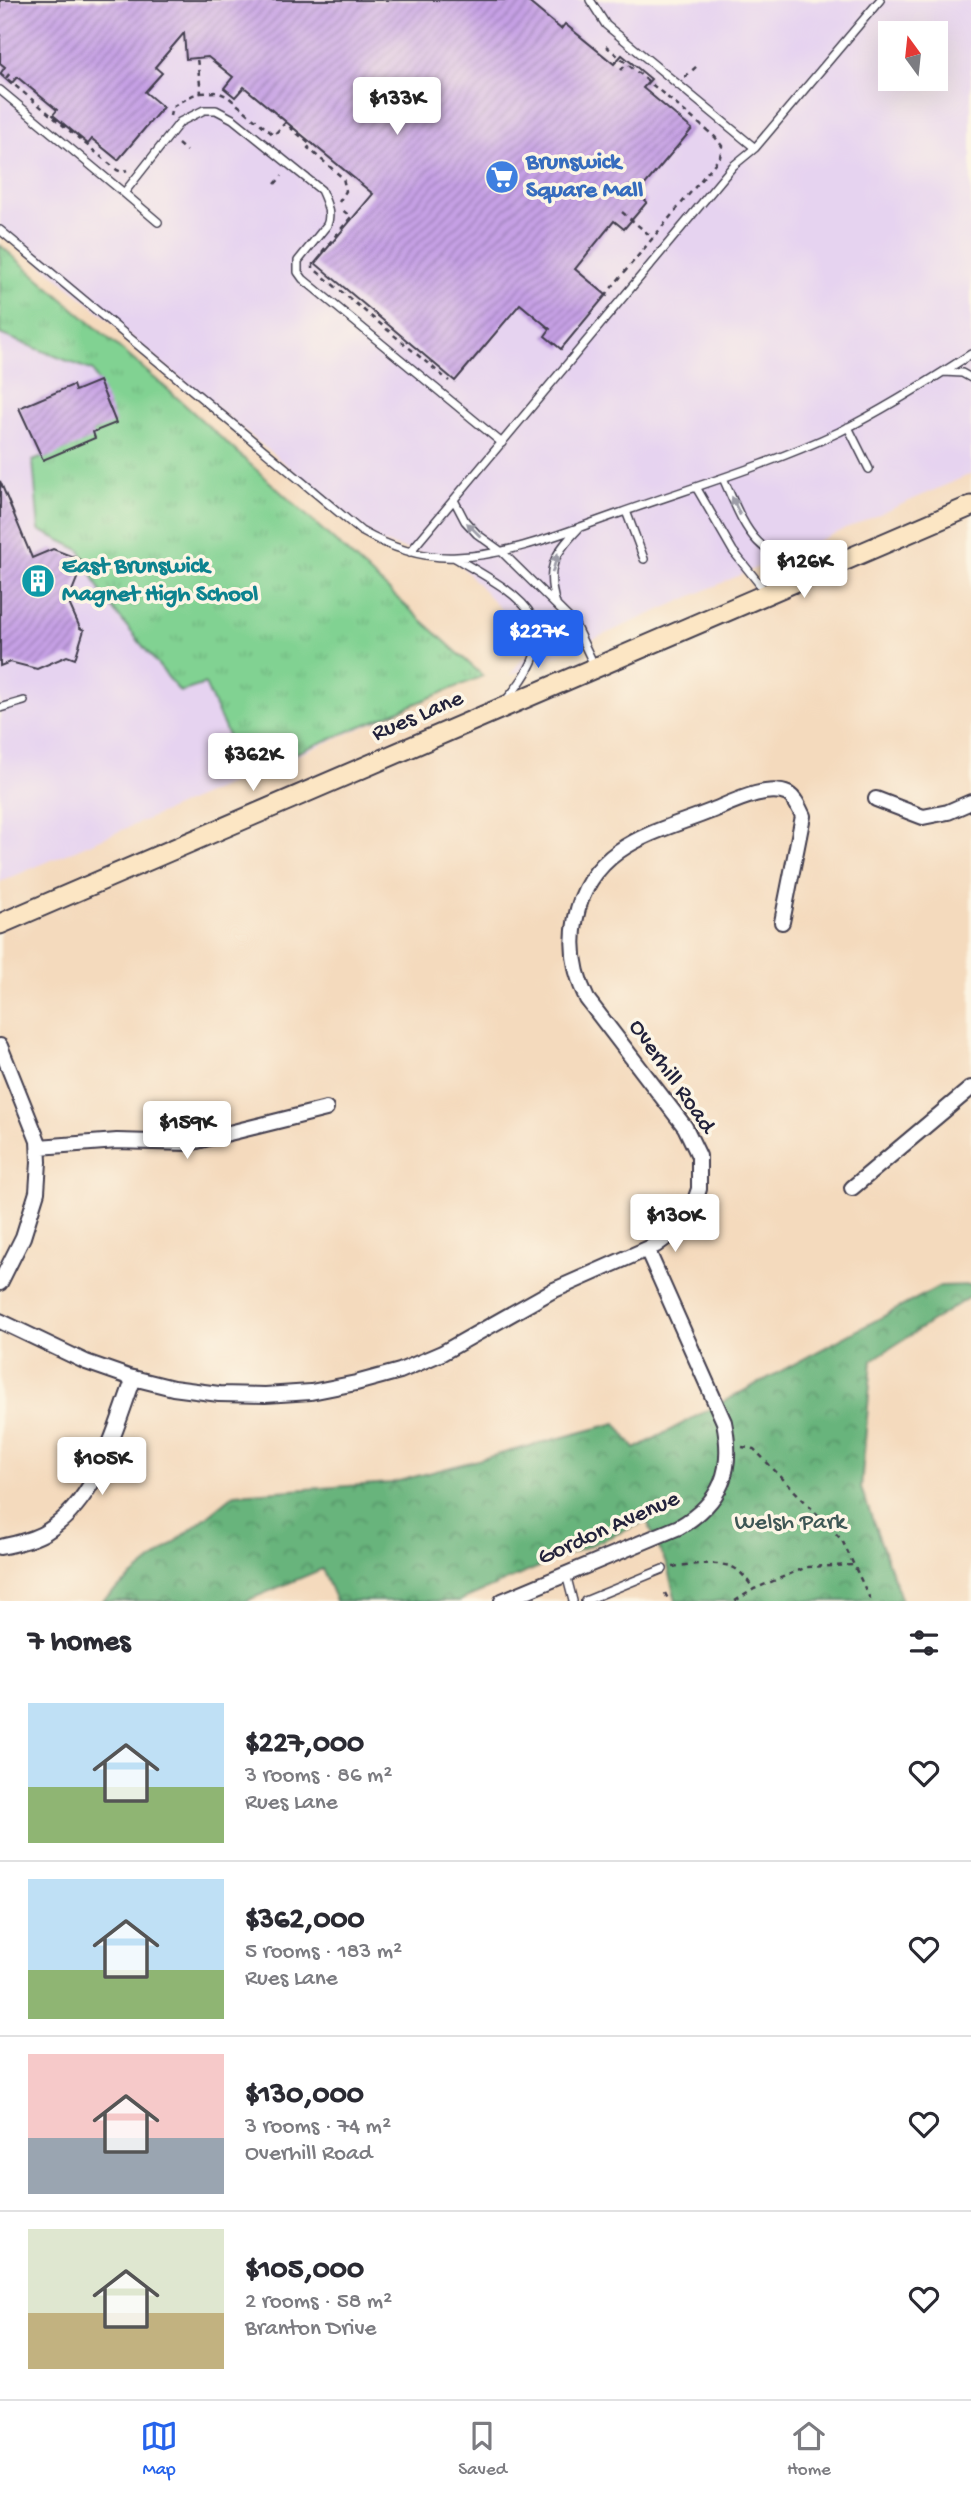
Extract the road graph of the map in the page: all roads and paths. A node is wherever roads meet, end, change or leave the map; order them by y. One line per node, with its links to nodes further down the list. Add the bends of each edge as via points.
1 (590, 0): 16 (lane, via 606,25)
2 (880, 0): 16 (lane)
3 (606, 46): 5 (path)
4 (197, 58): 13 (path)
5 (627, 63): 7 (path); 25 (path, via 722,146 720,157)
6 (698, 65): 11 (path)
7 (621, 70)
8 (11, 72): 10 (path)
9 (0, 73): 10 (path)
10 (6, 78): 18 (path, via 117,170 127,170)
11 (684, 78)
12 (0, 90): 21 (lane)
13 (201, 93): 14 (path, via 172,107); 30 (path, via 227,96 274,135 285,122 343,178 346,191 338,205 351,217 312,266)
14 (169, 119)
15 (176, 142): 17 (path)
16 (755, 148): 32 (lane, via 733,166)
17 (186, 151)
18 (134, 161)
19 (282, 176): 20 (path)
20 (275, 184)
21 (124, 193): 23 (lane); 32 (lane, via 180,122 204,110 216,110 233,119 321,190 330,219 298,261 303,279)
22 (621, 212): 25 (path)
23 (159, 222)
24 (0, 230): 40 (lane, via 361,531)
25 (653, 238): 26 (path)
26 (600, 306)
27 (971, 354): 28 (lane)
28 (943, 372): 29 (lane); 31 (lane)
29 (971, 378)
30 (449, 381)
31 (848, 427): 33 (lane); 34 (lane)
32 (502, 443): 36 (lane)
33 (869, 469)
34 (723, 478): 35 (lane); 44 (lane, one-way to 34, via 800,565 766,551 746,529)
35 (696, 487): 38 (lane); 45 (lane, via 733,551)
36 (454, 500): 40 (lane); 41 (lane, one-way to 36, via 477,534)
37 (971, 506): 44 (main road, Rues Lane)
38 (625, 511): 39 (lane); 43 (lane)
39 (580, 526): 41 (lane); 46 (lane, one-way to 39, via 551,587 552,565 559,548)
40 (410, 552): 42 (lane)
41 (502, 552): 42 (lane); 46 (lane)
42 (454, 558): 50 (lane, via 507,589 535,622 538,644 532,663)
43 (644, 559)
44 (826, 569): 45 (main road, Rues Lane)
45 (767, 594): 47 (main road, Rues Lane)
46 (557, 608): 47 (lane, via 574,623)
47 (595, 668): 50 (main road, Rues Lane)
48 (24, 701): 49 (lane)
49 (0, 708)
50 (498, 710): 54 (main road, Rues Lane)
51 (876, 799): 52 (street, via 923,817)
52 (971, 802)
53 (782, 922): 60 (street, Overhill Road, via 803,816 796,801 771,791 620,850 588,885 578,907 572,954 581,989 685,1127 699,1156 699,1189 691,1212 670,1237)
54 (0, 924)
55 (0, 1046): 58 (street)
56 (971, 1088): 59 (street)
57 (326, 1108): 58 (street, via 189,1143 117,1141)
58 (38, 1147): 61 (street, via 37,1192 23,1237)
59 (852, 1188)
60 (647, 1249): 63 (street, Overhill Road, via 552,1291 442,1353 356,1383 265,1395 173,1388); 64 (street, Gordon Avenue, via 724,1422)
61 (0, 1283)
62 (0, 1321): 63 (street, Overhill Road, via 86,1362)
63 (134, 1378): 65 (street, via 99,1471 68,1515 46,1532)
64 (729, 1444): 66 (path, via 754,1449 842,1540); 68 (street, Gordon Avenue, via 718,1492 694,1518)
65 (0, 1547)
66 (855, 1565): 69 (path, via 807,1567); 76 (path)
67 (663, 1569): 69 (path, via 689,1564 729,1566 743,1574); 73 (lane)
68 (566, 1574): 71 (street, Gordon Avenue); 72 (lane)
69 (754, 1589): 75 (path)
70 (666, 1593): 74 (path)
71 (502, 1601)
72 (573, 1601)
73 (585, 1601)
74 (669, 1601)
75 (735, 1601)
76 (871, 1601)

